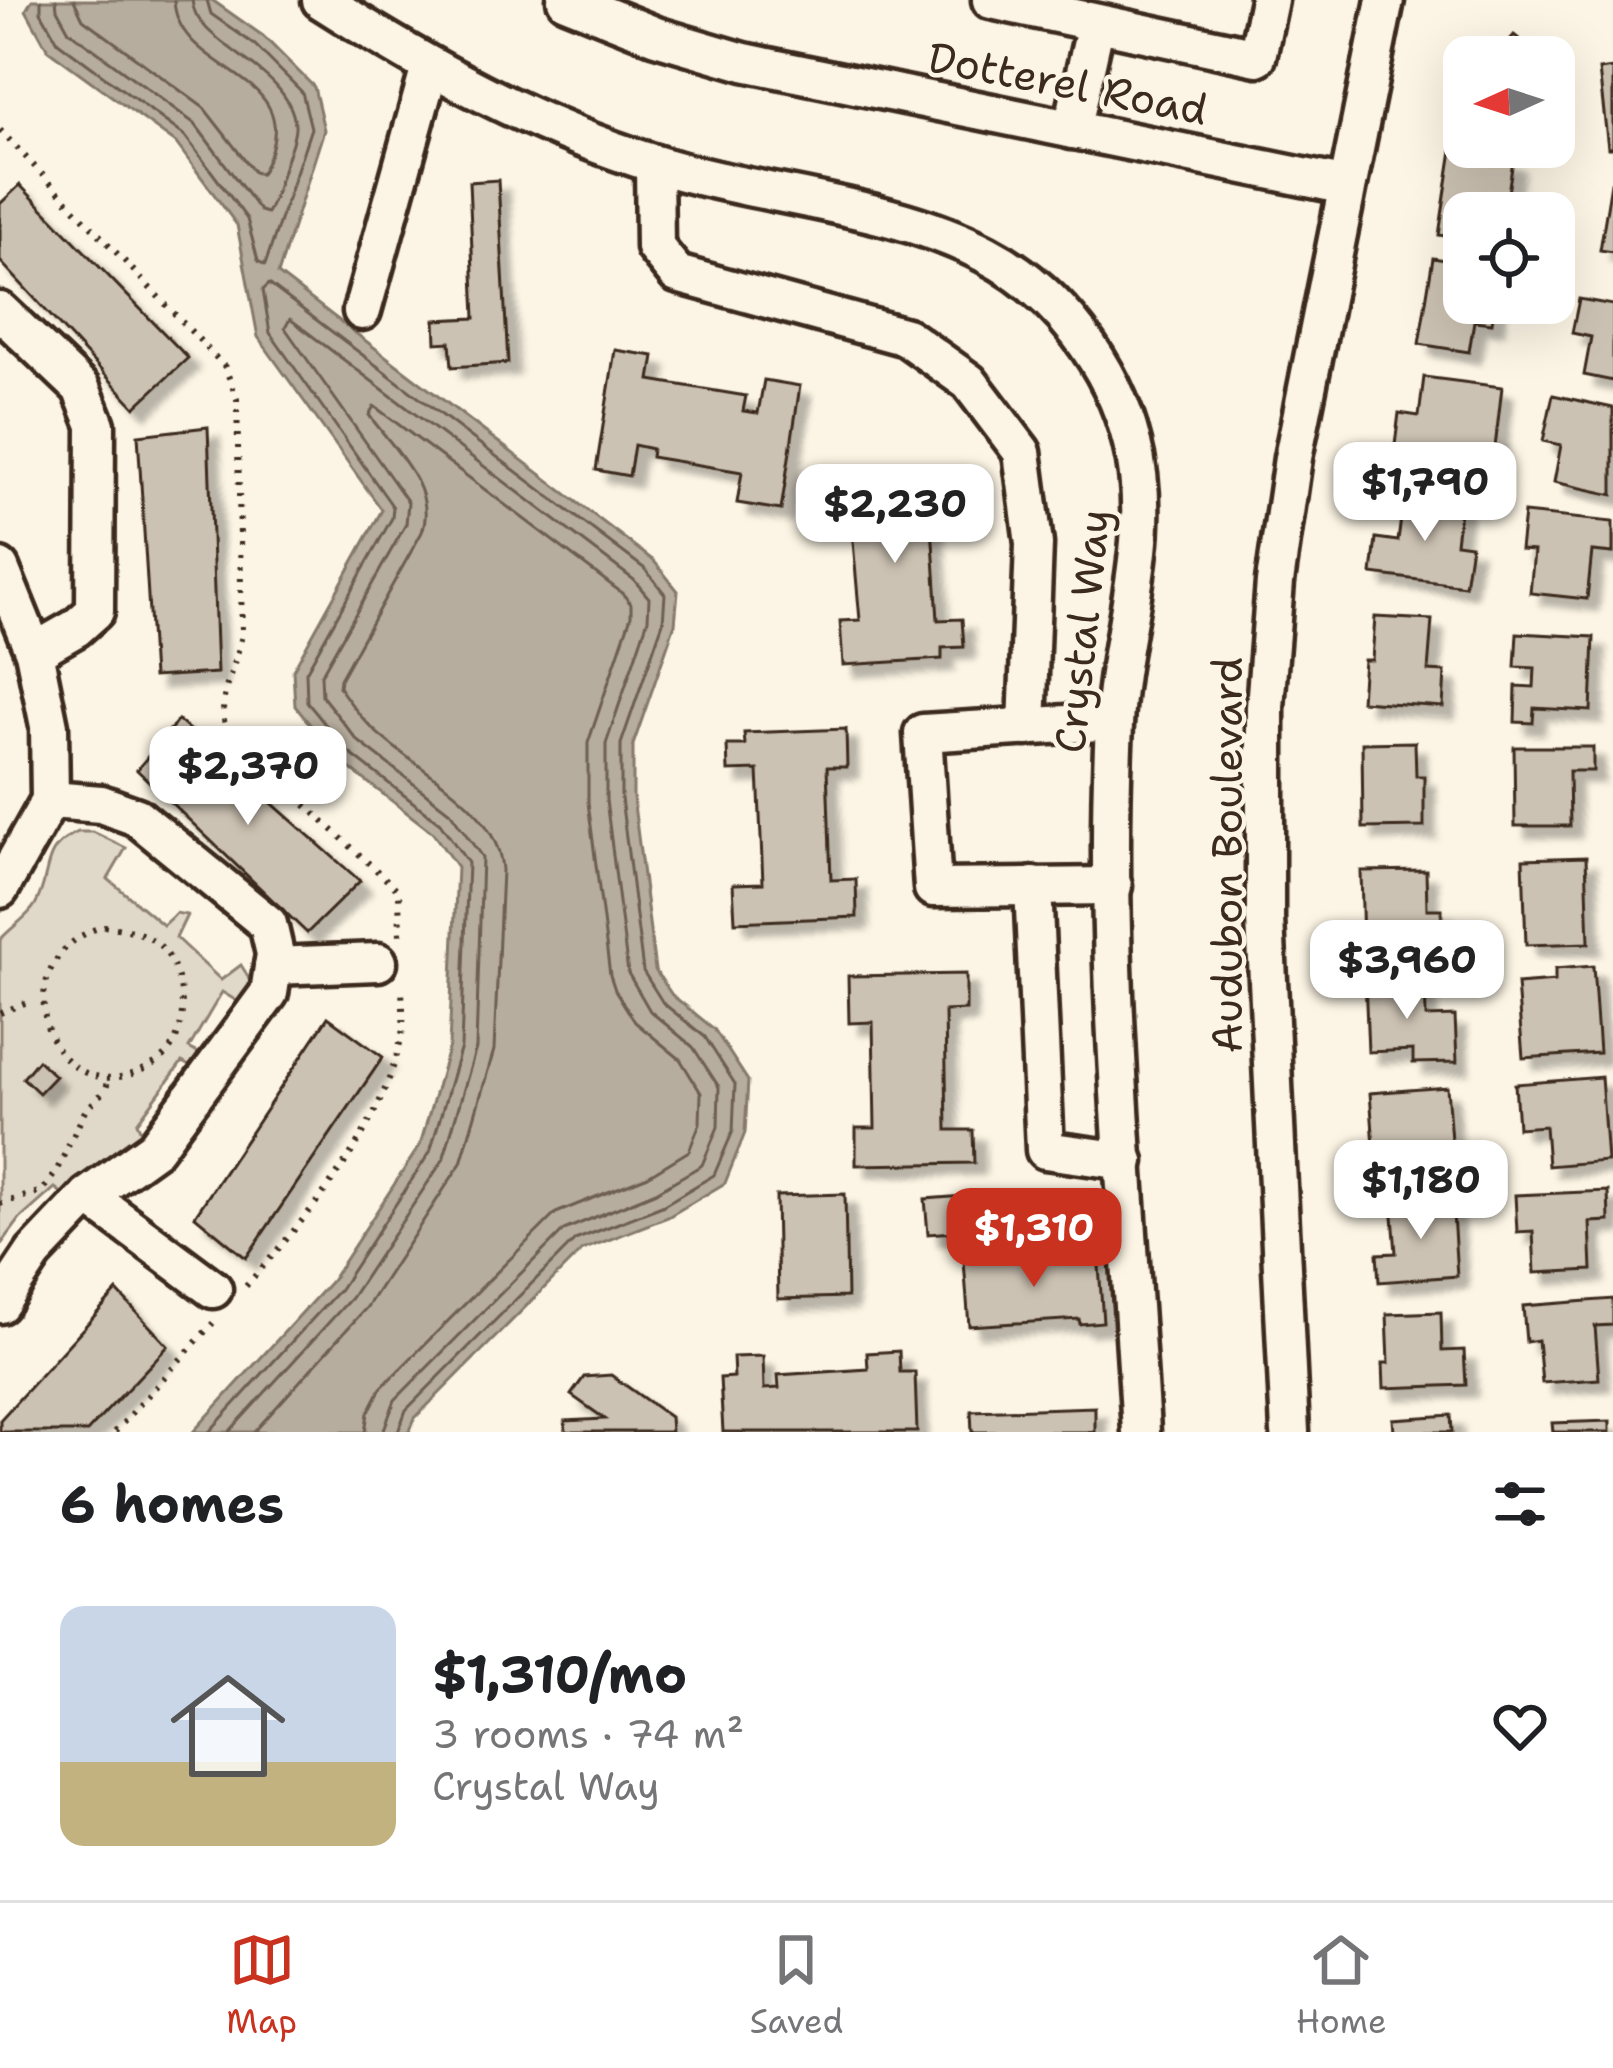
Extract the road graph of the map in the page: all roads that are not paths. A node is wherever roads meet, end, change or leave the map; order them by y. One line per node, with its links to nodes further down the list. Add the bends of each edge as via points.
1 (321, 0): 7 (street, Crystal Way)
2 (566, 0): 8 (street, Dotterel Road, via 744,62)
3 (992, 0): 6 (street)
4 (1269, 0): 6 (street, via 1257,57)
5 (1385, 0): 10 (street, Audubon Boulevard)
6 (1096, 22): 8 (street)
7 (430, 67): 9 (street, Crystal Way, via 562,131); 12 (street)
8 (1072, 130): 10 (street, Dotterel Road)
9 (654, 164): 15 (street, Crystal Way, via 948,235 991,256 1065,316 1116,396 1141,488); 16 (street, via 655,247 677,274 906,337 970,382 1022,452 1034,544)
10 (1347, 186): 28 (street, Audubon Boulevard, via 1293,458 1265,707 1265,919)
11 (0, 311): 14 (street, via 81,388 96,425 95,610)
12 (362, 311)
13 (0, 568): 14 (street)
14 (34, 652): 17 (street, via 49,726)
15 (1114, 722): 16 (street); 20 (street, Crystal Way)
16 (1027, 727): 19 (street, via 923,733 933,888)
17 (50, 800): 18 (street); 22 (street, via 137,817 268,924)
18 (1, 885)
19 (1033, 886): 20 (street); 23 (street, via 1046,1150)
20 (1113, 886): 23 (street, Crystal Way)
21 (393, 961): 22 (street)
22 (273, 966): 24 (street, via 269,993 154,1148)
23 (1126, 1161): 27 (street, Crystal Way)
24 (88, 1196): 25 (street); 26 (street)
25 (226, 1297)
26 (0, 1304)
27 (1141, 1432)
28 (1290, 1432)

